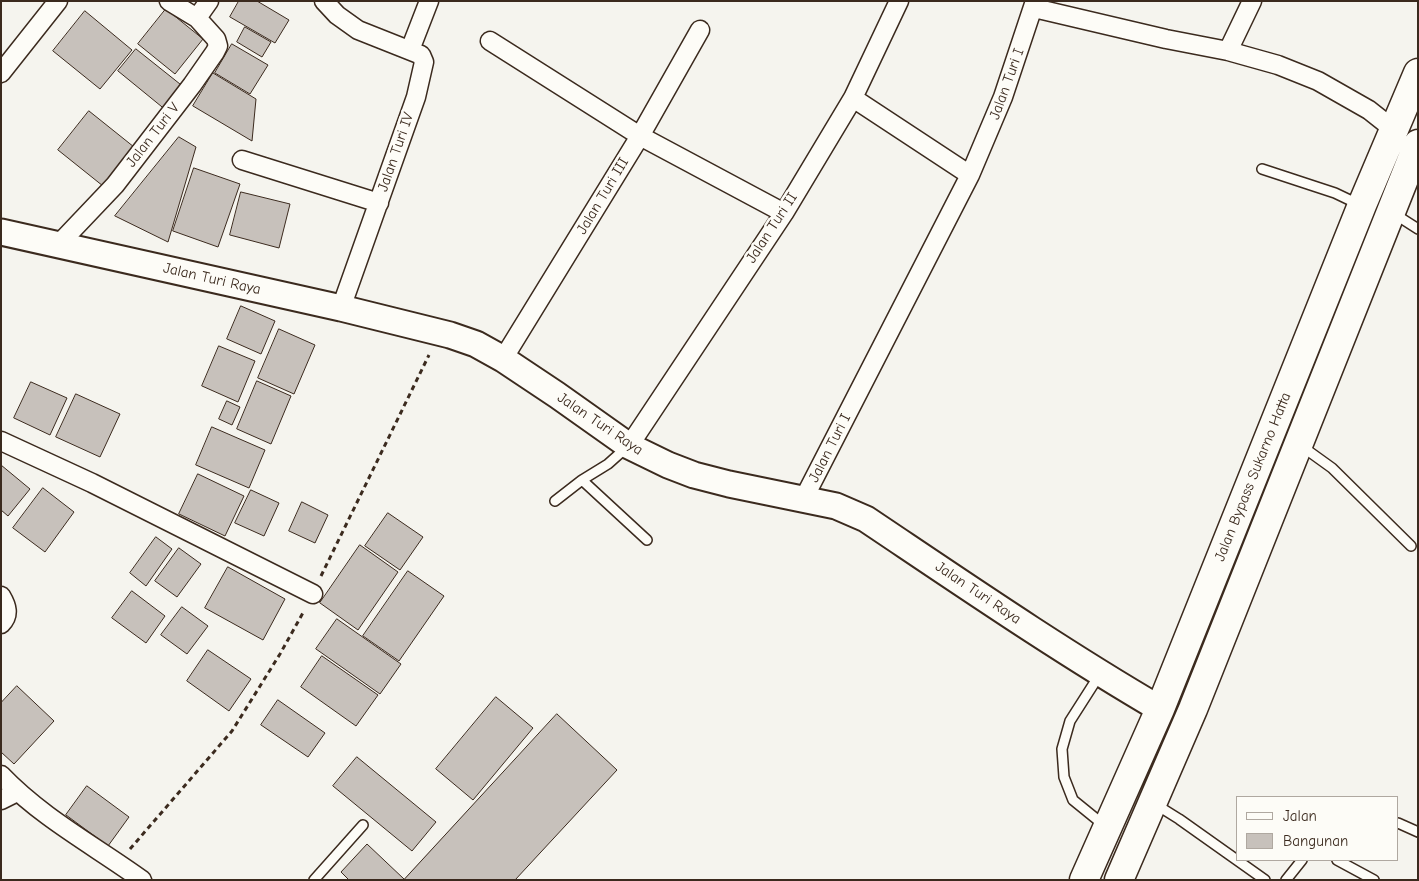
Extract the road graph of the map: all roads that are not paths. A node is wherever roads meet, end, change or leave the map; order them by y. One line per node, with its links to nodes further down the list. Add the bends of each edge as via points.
1 (58, 1): 14 (street)
2 (169, 1): 9 (street, Jalan Turi V)
3 (209, 1): 9 (street)
4 (324, 1): 12 (street, via 358,30)
5 (429, 1): 12 (street)
6 (900, 1): 16 (street, Jalan Turi II)
7 (1252, 1): 13 (street)
8 (1034, 5): 13 (street, Jalan Turi I, via 1166,39); 22 (street, Jalan Turi I, via 1003,97)
9 (198, 18): 29 (street, Jalan Turi V, via 216,39 218,46 215,52 115,185)
10 (700, 30): 18 (street, Jalan Turi III)
11 (490, 42): 18 (street)
12 (410, 50): 23 (street, Jalan Turi IV, via 421,55 424,62 416,97)
13 (1228, 51): 17 (street, Jalan Turi I, via 1278,65 1318,81)
14 (1, 73)
15 (1418, 73): 17 (highway, Jalan Bypass Sukarno Hatta)
16 (854, 98): 22 (street); 26 (street, Jalan Turi II)
17 (1394, 128): 24 (highway, Jalan Bypass Sukarno Hatta)
18 (640, 136): 26 (street); 31 (street, Jalan Turi III)
19 (1417, 149): 25 (highway, Jalan Bypass Sukarno Hatta)
20 (242, 160): 23 (street)
21 (1262, 169): 24 (lane)
22 (970, 175): 36 (street, Jalan Turi I)
23 (378, 203): 30 (street, Jalan Turi IV)
24 (1362, 205): 44 (highway, Jalan Bypass Sukarno Hatta)
25 (1390, 211): 27 (lane); 33 (highway, Jalan Bypass Sukarno Hatta)
26 (784, 212): 34 (street, Jalan Turi II)
27 (1418, 229)
28 (1, 232): 29 (street, Jalan Turi Raya)
29 (58, 245): 30 (street, Jalan Turi Raya)
30 (341, 308): 31 (street, Jalan Turi Raya, via 440,332 476,344)
31 (503, 359): 34 (street, Jalan Turi Raya)
32 (1, 441): 40 (street)
33 (1299, 444): 39 (lane, via 1332,468); 48 (highway, Jalan Bypass Sukarno Hatta)
34 (629, 446): 35 (lane); 36 (street, Jalan Turi Raya, via 694,475)
35 (582, 480): 37 (lane); 38 (lane)
36 (803, 500): 43 (street, Jalan Turi Raya, via 836,506 866,519)
37 (556, 501)
38 (647, 540)
39 (1411, 546)
40 (313, 594)
41 (1, 596): 42 (street, via 7,612)
42 (1, 624)
43 (1100, 674): 44 (street, Jalan Turi Raya); 51 (lane, via 1070,721 1062,750 1064,777 1073,800)
44 (1160, 709): 51 (highway, Jalan Bypass Sukarno Hatta)
45 (1, 776): 46 (street)
46 (17, 792): 47 (street); 57 (street)
47 (1, 800)
48 (1153, 802): 53 (lane); 60 (highway, Jalan Bypass Sukarno Hatta)
49 (1399, 824): 52 (lane)
50 (364, 825): 58 (lane)
51 (1107, 827): 59 (highway, Jalan Bypass Sukarno Hatta)
52 (1418, 832)
53 (1236, 859)
54 (1238, 861): 61 (lane)
55 (1301, 861): 62 (lane)
56 (1339, 861): 63 (lane)
57 (142, 880)
58 (314, 880)
59 (1084, 880)
60 (1119, 880)
61 (1265, 880)
62 (1286, 880)
63 (1374, 880)

